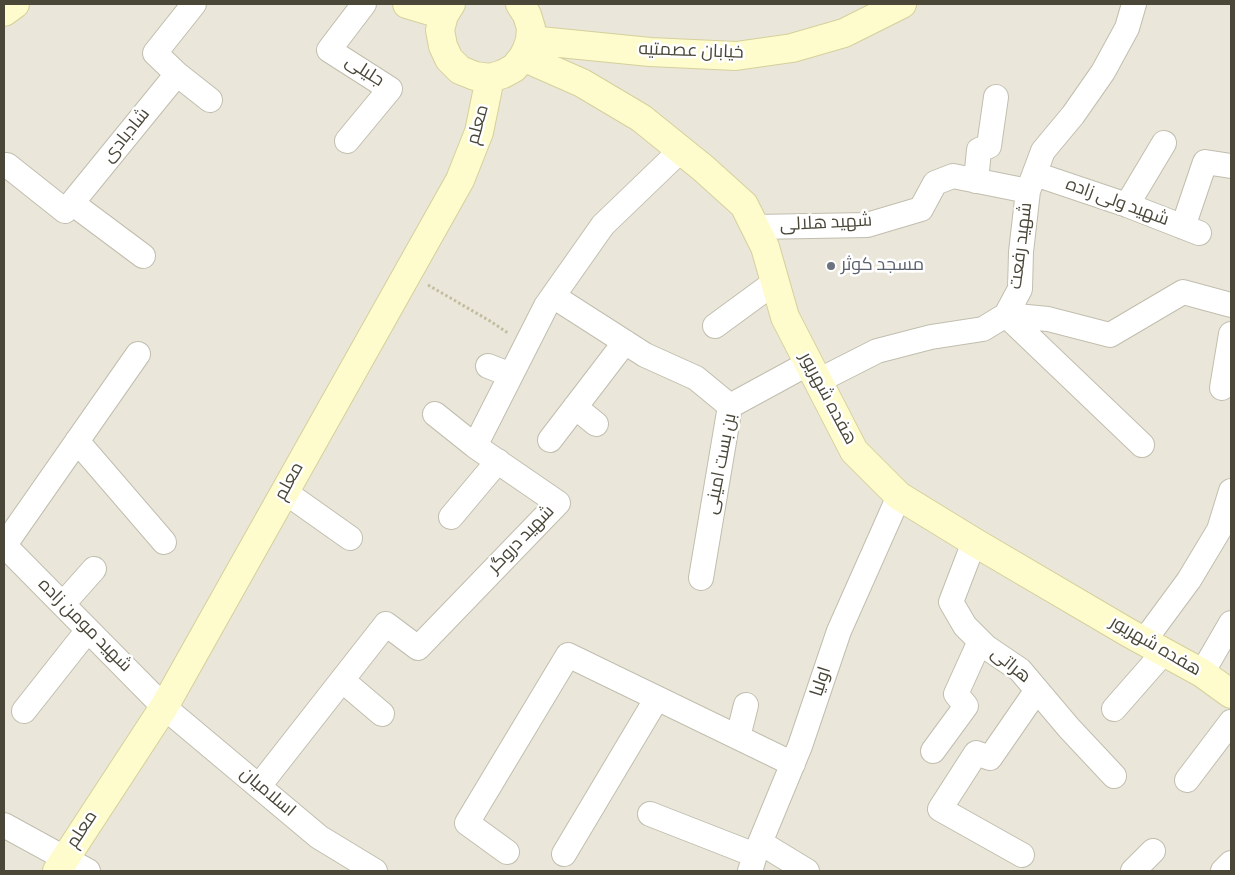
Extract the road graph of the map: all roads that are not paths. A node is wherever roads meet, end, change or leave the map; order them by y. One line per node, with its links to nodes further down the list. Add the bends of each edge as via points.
1 (15, 4): 9 (main road)
2 (194, 4): 11 (street, via 155,53)
3 (364, 4): 15 (street, جلیلی, via 329,50 390,89)
4 (407, 4): 8 (main road)
5 (521, 4): 10 (main road, via 531,28)
6 (902, 4): 10 (main road, خیابان عصمتیه, via 844,33 792,48 736,56)
7 (1134, 4): 21 (street, شهید رفعت, via 1127,28 1103,72 1043,151)
8 (447, 10): 12 (main road, via 440,30 442,46 450,59 460,70)
9 (4, 12)
10 (526, 49): 12 (main road, via 514,68); 17 (main road, هفده شهریور, via 641,118)
11 (177, 74): 14 (street); 22 (street, شادبادی)
12 (490, 78): 48 (main road, معلم, via 479,132 460,180)
13 (996, 96): 20 (street, via 989,146 979,150)
14 (210, 100)
15 (347, 141)
16 (1164, 143): 23 (street)
17 (681, 150): 24 (main road, هفده شهریور, via 744,205); 27 (street, via 603,225)
18 (7, 165): 22 (street, via 66,211)
19 (1231, 166): 23 (street, شهید ولی زاده, via 1206,162 1191,230)
20 (976, 181): 21 (street, شهید هلالی); 24 (street, شهید هلالی, via 952,176 935,183 921,209 867,225)
21 (1031, 183): 23 (street, شهید ولی زاده); 29 (street, شهید رفعت, via 1021,252 1020,289)
22 (72, 203): 25 (street)
23 (1127, 205)
24 (755, 227): 26 (main road, هفده شهریور, via 765,247)
25 (143, 256)
26 (775, 282): 30 (street); 35 (main road, هفده شهریور, via 784,317)
27 (551, 287): 32 (street); 36 (street, via 546,306)
28 (1231, 305): 29 (street, via 1183,292 1110,335 1048,319)
29 (1006, 315): 35 (street, via 983,329 931,337); 44 (street)
30 (714, 326)
31 (1231, 334): 37 (street)
32 (624, 342): 38 (street, via 696,378); 39 (street)
33 (138, 354): 43 (street)
34 (488, 366): 36 (street)
35 (814, 372): 38 (street, بن بست امینی); 49 (main road, هفده شهریور, via 854,451)
36 (511, 375): 45 (street)
37 (1222, 388)
38 (730, 406): 56 (street, بن بست امینی)
39 (575, 407): 41 (street); 42 (street)
40 (435, 414): 45 (street, شهید دروگر)
41 (596, 424)
42 (550, 440)
43 (78, 441): 52 (street); 54 (street)
44 (1142, 445)
45 (475, 446): 46 (street, شهید دروگر)
46 (498, 461): 50 (street); 63 (street, شهید دروگر, via 558,504 418,648 386,624)
47 (1231, 491): 61 (street, via 1219,530)
48 (285, 492): 51 (street); 68 (main road, معلم)
49 (899, 496): 53 (main road, هفده شهریور); 75 (street, اولیا, via 839,631)
50 (452, 517)
51 (350, 538)
52 (164, 542)
53 (974, 542): 60 (street, هراتی, via 951,602 965,626); 61 (main road, هفده شهریور)
54 (4, 545): 57 (street, شهید مومن زاده)
55 (94, 569): 57 (street)
56 (701, 578)
57 (63, 604): 59 (street, شهید مومن زاده)
58 (1231, 623): 62 (street)
59 (88, 630): 68 (street, شهید مومن زاده); 70 (street)
60 (980, 641): 64 (street, هراتی, via 1020,670); 74 (street, via 956,694 966,706)
61 (1154, 647): 62 (main road, هفده شهریور); 69 (street)
62 (1202, 673): 65 (main road, هفده شهریور)
63 (342, 680): 71 (street); 78 (street, شهید دروگر)
64 (1037, 690): 76 (street, هراتی); 84 (street, via 990,758 976,753 938,793 940,809)
65 (1231, 694)
66 (657, 698): 73 (street); 82 (street, via 568,655 468,823); 83 (street)
67 (746, 705): 73 (street)
68 (164, 707): 78 (street, اسلامیان); 87 (main road, معلم)
69 (1114, 709)
70 (24, 711)
71 (382, 714)
72 (1231, 722): 77 (street)
73 (738, 737): 75 (street)
74 (933, 751)
75 (793, 764): 85 (street, اولیا)
76 (1114, 776)
77 (1186, 780)
78 (259, 786): 88 (street, اسلامیان, via 319,837)
79 (650, 814): 85 (street)
80 (4, 825): 87 (street)
81 (1153, 851): 90 (street)
82 (507, 852)
83 (564, 854)
84 (1022, 855)
85 (755, 856): 89 (street)
86 (1231, 862): 91 (street)
87 (70, 867)
88 (375, 871)
89 (807, 871)
90 (1133, 871)
91 (1223, 871)

